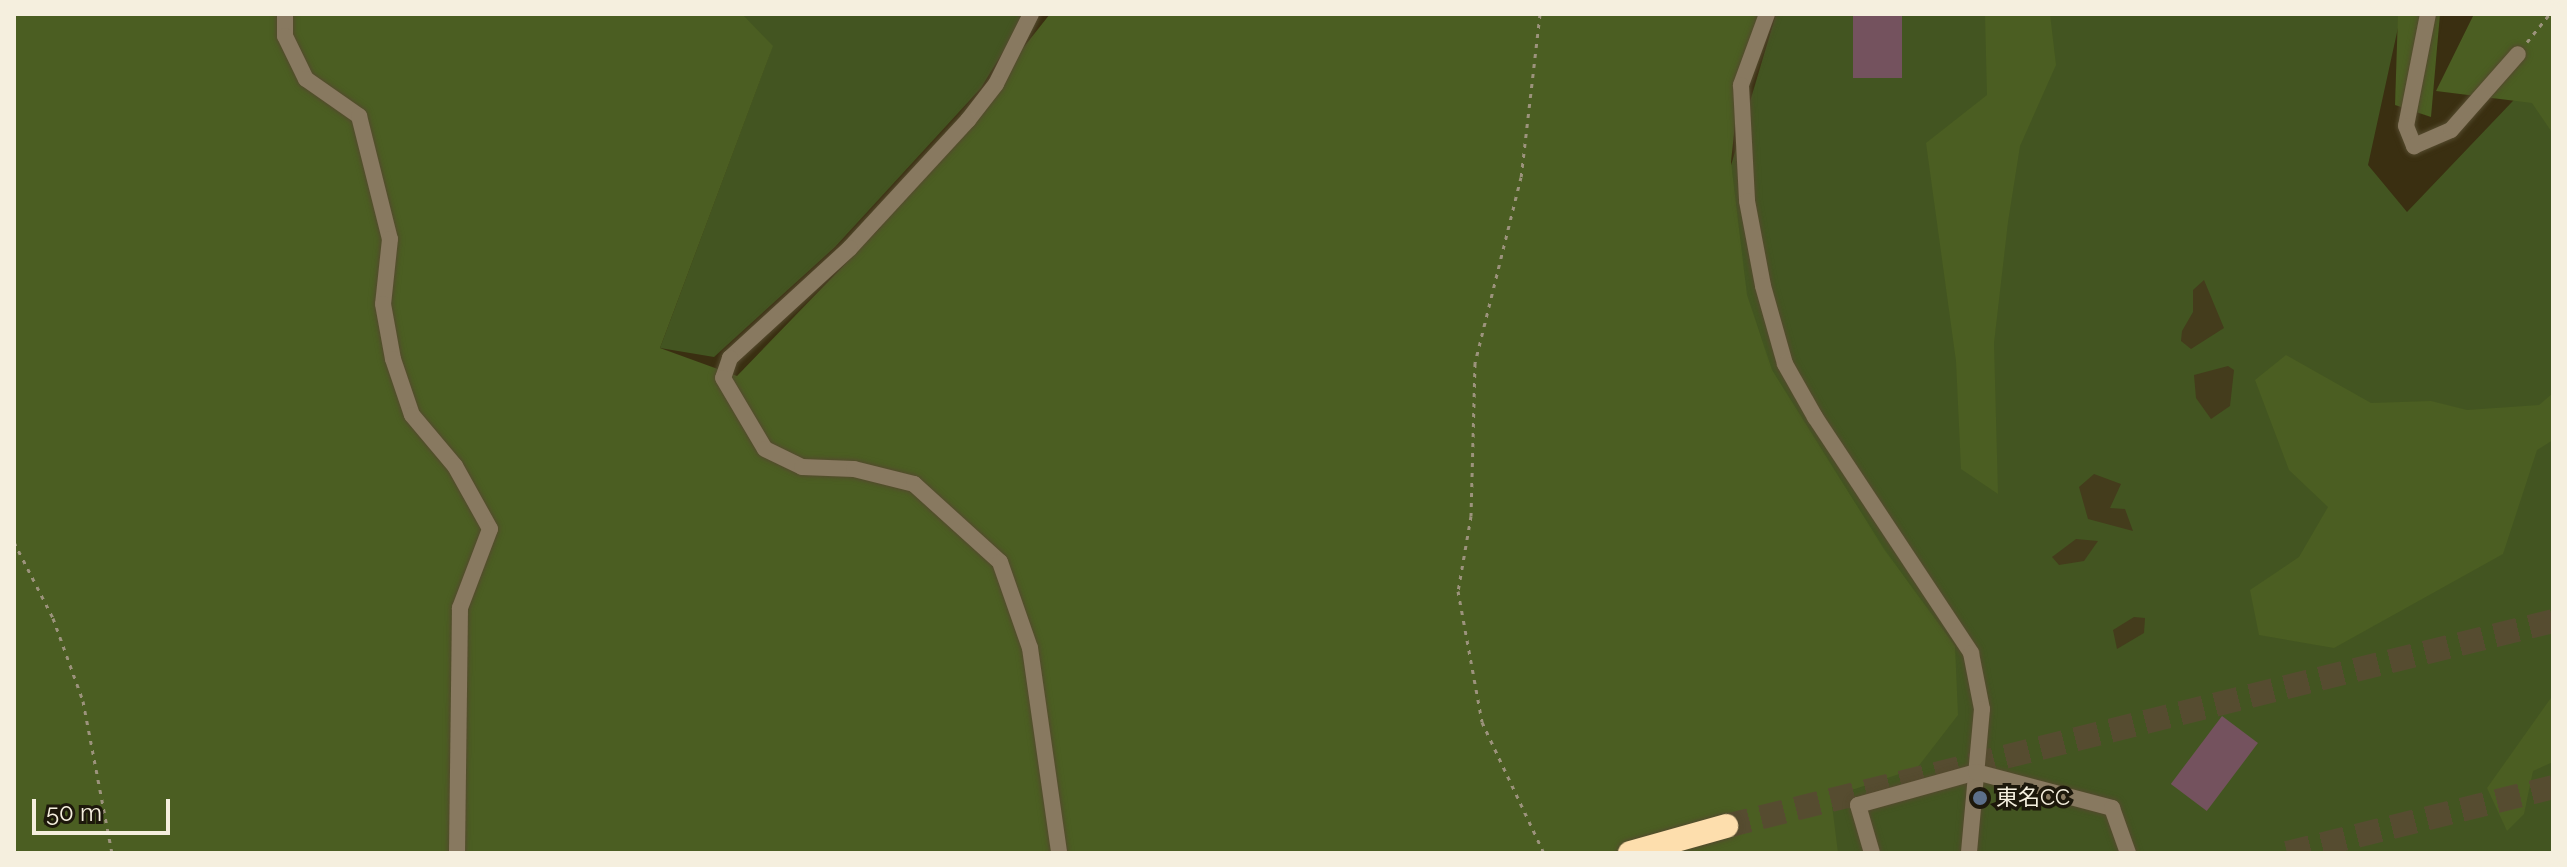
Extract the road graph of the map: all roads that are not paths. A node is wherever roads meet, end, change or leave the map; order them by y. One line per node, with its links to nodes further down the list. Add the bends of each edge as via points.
1 (285, 14): 8 (street, via 285,36 306,79 359,116 390,239 383,304 393,359 412,415 455,466 490,529 460,608)
2 (1031, 14): 9 (street, via 996,84 968,120 850,248 751,335 730,358 723,378 765,449 802,467 854,469 914,484 1000,562 1030,648)
3 (1767, 14): 6 (street, via 1741,85 1747,201 1763,286 1785,364 1815,417 1971,653 1982,709)
4 (2428, 14): 5 (street, via 2406,126 2414,146 2451,130)
5 (2518, 54)
6 (1976, 772): 11 (street, via 1858,805); 12 (street); 13 (street, via 2112,808)
7 (1726, 826): 10 (highway)
8 (457, 853)
9 (1059, 853)
10 (1630, 853)
11 (1872, 853)
12 (1969, 853)
13 (2128, 853)

